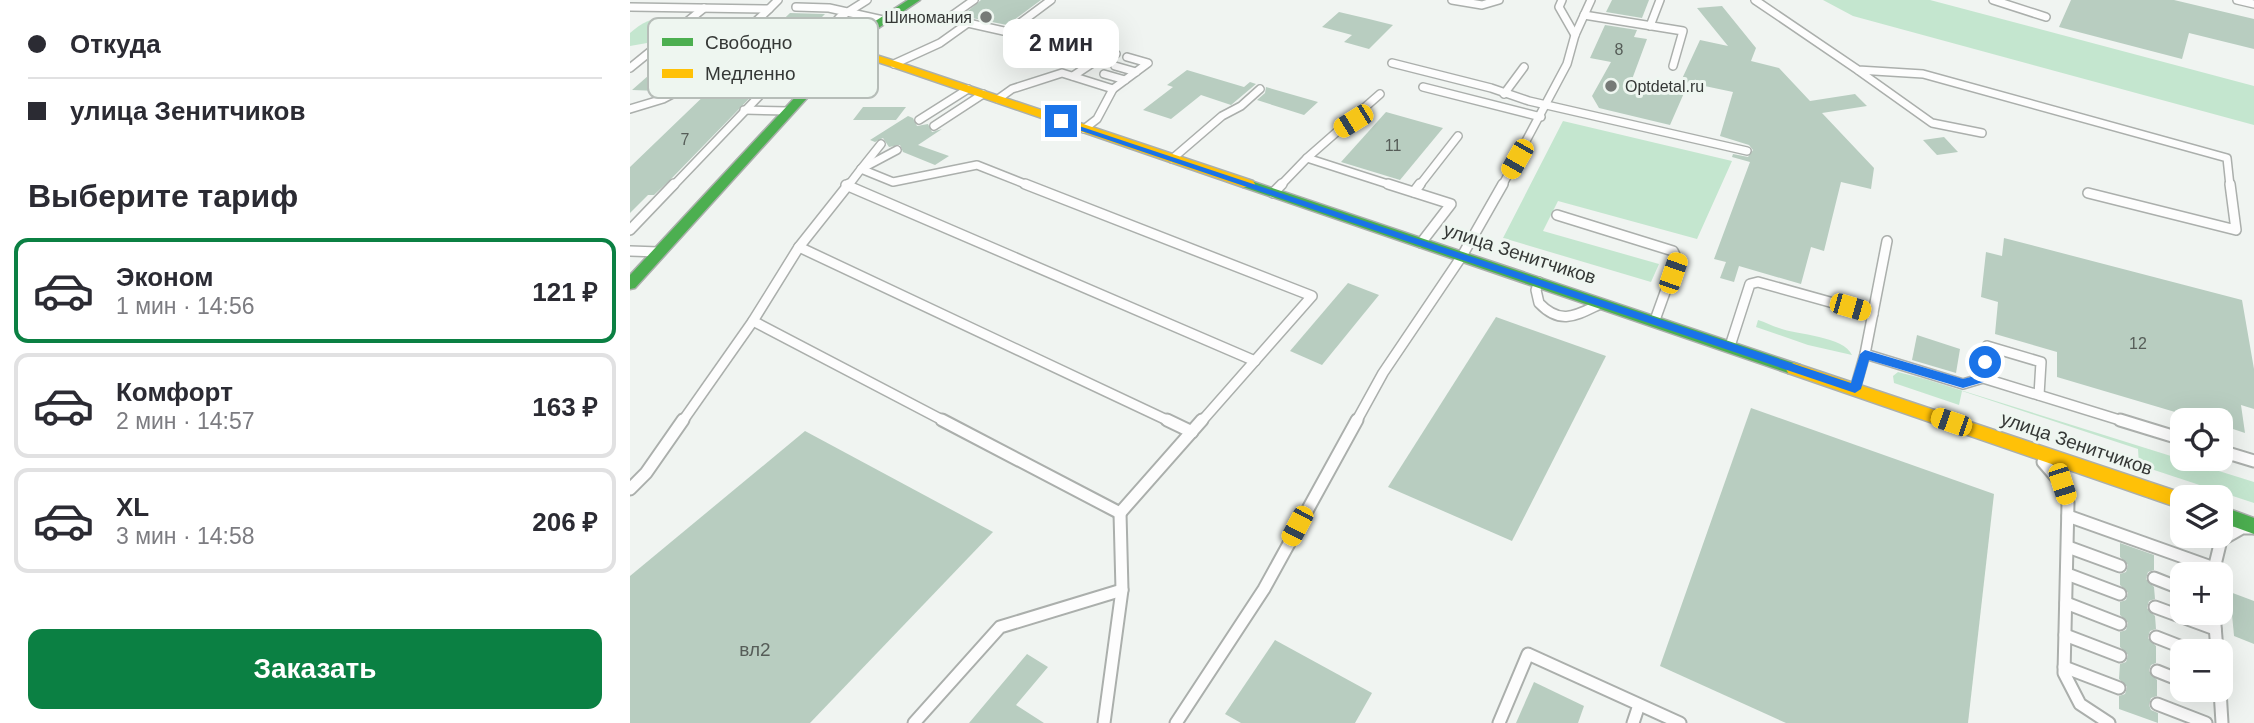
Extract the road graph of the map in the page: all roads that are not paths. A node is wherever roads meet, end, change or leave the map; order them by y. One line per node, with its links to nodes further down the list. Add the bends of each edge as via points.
1 (778, 0): 18 (lane)
2 (867, 0): 19 (lane)
3 (915, 0): 27 (street)
4 (974, 0): 28 (lane, via 947,19)
5 (1051, 0): 28 (lane, via 1009,32)
6 (1452, 0): 7 (lane, via 1482,5)
7 (1499, 0)
8 (1562, 0): 31 (lane, via 1559,7)
9 (1591, 0): 20 (lane)
10 (1660, 0): 30 (lane)
11 (1755, 0): 43 (lane)
12 (1993, 0): 21 (lane)
13 (2237, 0): 14 (lane)
14 (2254, 4)
15 (630, 7): 17 (lane)
16 (796, 7): 19 (lane)
17 (704, 8): 18 (lane); 22 (lane)
18 (769, 9): 23 (lane)
19 (849, 12): 24 (lane); 25 (lane)
20 (1584, 15): 30 (lane); 31 (lane)
21 (2046, 16)
22 (692, 18)
23 (759, 18)
24 (842, 18)
25 (874, 18)
26 (878, 19): 27 (lane)
27 (883, 20): 29 (street)
28 (968, 23): 37 (lane, via 940,43)
29 (878, 24)
30 (1650, 26): 40 (lane, via 1683,31)
31 (1575, 35): 57 (lane)
32 (648, 53): 42 (lane)
33 (1116, 54): 46 (lane, via 1109,52)
34 (1127, 57): 44 (lane, via 1148,63)
35 (878, 59): 37 (street, улица Зенитчиков)
36 (1392, 63): 53 (lane)
37 (894, 64): 39 (street); 51 (street, улица Зенитчиков)
38 (1115, 65): 44 (lane)
39 (878, 66)
40 (1673, 66)
41 (1524, 67): 53 (lane)
42 (630, 68)
43 (1858, 70): 65 (lane, via 1932,123); 76 (lane, via 1923,74 2227,158 2236,230)
44 (1136, 72): 47 (lane)
45 (1104, 74): 47 (lane)
46 (1073, 76): 49 (lane); 51 (lane, via 1062,73)
47 (1125, 80): 49 (lane)
48 (1423, 87): 61 (lane)
49 (1113, 89): 64 (lane, via 1097,119)
50 (1260, 89): 71 (lane)
51 (983, 94): 62 (lane); 63 (lane); 64 (street, улица Зенитчиков)
52 (1380, 94): 70 (lane)
53 (1504, 94): 57 (lane)
54 (665, 98): 58 (lane)
55 (754, 98): 59 (lane)
56 (801, 98): 60 (street)
57 (1547, 105): 61 (lane); 69 (lane)
58 (630, 109)
59 (742, 110): 60 (lane); 78 (lane)
60 (789, 111): 83 (street)
61 (1541, 117): 84 (lane)
62 (919, 120)
63 (934, 126)
64 (1084, 128): 71 (street, улица Зенитчиков)
65 (1982, 133)
66 (1458, 136): 74 (lane)
67 (881, 144): 72 (lane)
68 (897, 150): 72 (lane)
69 (1747, 151)
70 (1307, 158): 74 (lane); 75 (lane)
71 (1172, 159): 75 (street, улица Зенитчиков)
72 (862, 169): 73 (lane); 93 (lane, via 893,182 977,165 1312,296)
73 (846, 186): 81 (lane); 93 (lane)
74 (1414, 192): 80 (lane, via 1451,204)
75 (1273, 193): 80 (street, улица Зенитчиков)
76 (2088, 193)
77 (1557, 215): 89 (lane, via 1673,251 1678,259)
78 (630, 230)
79 (1887, 241): 88 (lane)
80 (1421, 243): 84 (street, улица Зенитчиков)
81 (799, 247): 90 (lane); 97 (lane)
82 (630, 251): 83 (lane)
83 (659, 252): 86 (street)
84 (1462, 256): 85 (street, улица Зенитчиков); 136 (lane, via 1383,373 1264,589)
85 (1539, 282): 87 (street, улица Зенитчиков); 87 (lane, via 1540,307 1566,318 1577,318)
86 (630, 284)
87 (1607, 304): 89 (street, улица Зенитчиков)
88 (1873, 314): 91 (lane, via 1758,282 1750,284); 92 (lane)
89 (1655, 320): 91 (street, улица Зенитчиков)
90 (753, 321): 102 (lane); 104 (lane)
91 (1730, 346): 95 (street, улица Зенитчиков)
92 (1865, 354): 94 (lane, via 1963,384); 95 (lane)
93 (1255, 361): 97 (lane)
94 (1983, 378): 96 (lane); 96 (lane, via 1987,346 2041,362)
95 (1855, 389): 99 (street, улица Зенитчиков)
96 (2039, 395): 98 (lane)
97 (1192, 432): 104 (lane)
98 (2170, 435)
99 (2023, 447): 103 (street, улица Зенитчиков); 105 (lane, via 2054,472 2068,503)
100 (2233, 455): 101 (lane)
101 (2254, 461)
102 (630, 489)
103 (2170, 497)
104 (1120, 513): 115 (lane)
105 (2068, 516): 108 (lane); 109 (lane)
106 (2233, 519): 107 (street)
107 (2254, 527): 110 (lane, via 2221,540)
108 (2067, 547): 111 (lane); 112 (lane)
109 (2189, 562)
110 (2215, 562)
111 (2120, 566)
112 (2067, 575): 116 (lane); 117 (lane)
113 (2154, 578): 114 (lane)
114 (2170, 584)
115 (1122, 590): 134 (lane, via 1000,626); 135 (lane)
116 (2120, 594)
117 (2066, 603): 119 (lane); 122 (lane)
118 (2155, 607): 121 (lane)
119 (2120, 624)
120 (2215, 625): 121 (lane)
121 (2215, 629): 124 (lane)
122 (2065, 635): 126 (lane); 127 (lane)
123 (2156, 637): 125 (lane)
124 (2216, 639)
125 (2170, 642)
126 (2120, 656)
127 (2064, 667): 130 (lane); 140 (lane, via 2070,693 2088,715)
128 (2157, 671): 129 (lane)
129 (2170, 676)
130 (2119, 688)
131 (2221, 702): 142 (lane)
132 (2157, 704): 141 (lane)
133 (1639, 705): 137 (lane, via 1528,654); 138 (lane); 139 (lane)
134 (914, 723)
135 (1104, 723)
136 (1177, 723)
137 (1499, 723)
138 (1633, 723)
139 (1680, 723)
140 (2109, 723)
141 (2206, 723)
142 (2222, 723)

